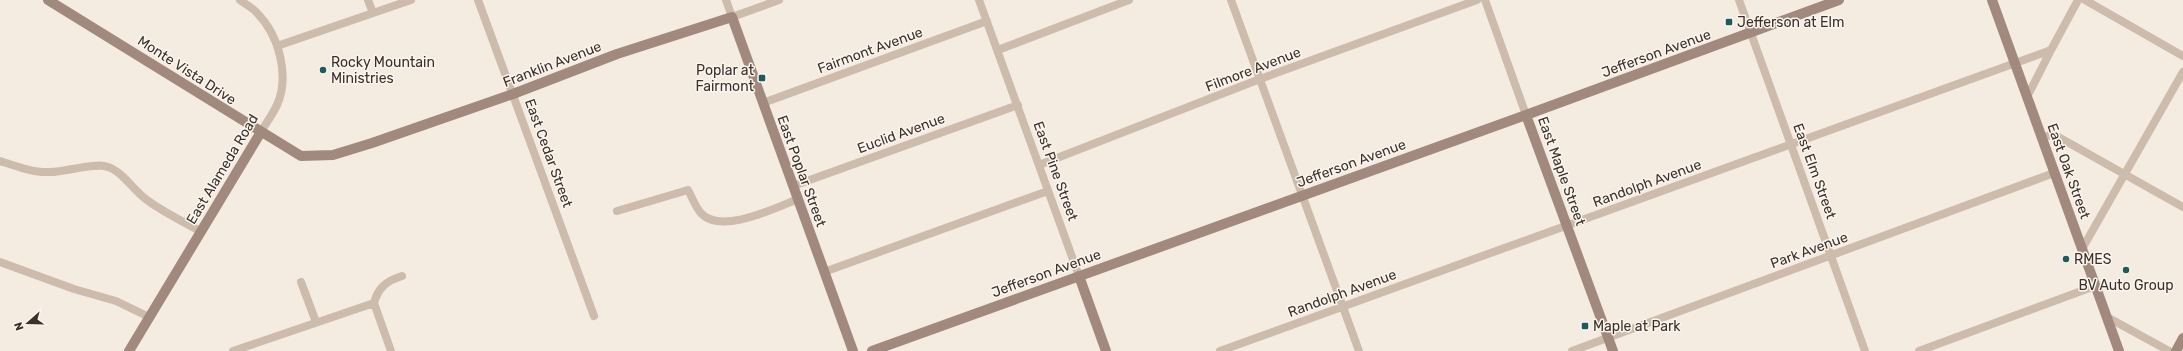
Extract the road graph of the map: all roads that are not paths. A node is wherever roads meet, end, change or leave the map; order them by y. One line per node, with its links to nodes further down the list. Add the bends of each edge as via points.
1 (48, 0): 34 (street, Monte Vista Drive)
2 (240, 0): 22 (street, East Alameda Road, via 257,12 270,28)
3 (368, 0): 18 (street)
4 (411, 0): 18 (street)
5 (478, 0): 29 (street, East Cedar Street)
6 (726, 0): 19 (street, East Poplar Street)
7 (779, 0): 19 (street, Franklin Avenue)
8 (980, 0): 20 (street, East Pine Street)
9 (1129, 0): 23 (street)
10 (1231, 0): 28 (street)
11 (1476, 0): 28 (street, Filmore Avenue)
12 (1485, 0): 33 (street, East Maple Street)
13 (1739, 0): 21 (street, East Elm Street)
14 (1839, 0): 21 (street, Jefferson Avenue)
15 (1992, 0): 26 (street, East Oak Street)
16 (2078, 0): 24 (street)
17 (2085, 0): 25 (street)
18 (373, 13): 22 (street)
19 (732, 17): 29 (street, Franklin Avenue, via 617,54); 31 (street, East Poplar Street)
20 (987, 21): 23 (street, East Pine Street); 31 (street, Fairmont Avenue)
21 (1751, 33): 33 (street, Jefferson Avenue); 36 (street, East Elm Street)
22 (277, 46): 34 (street, East Alameda Road, via 283,76 277,105)
23 (998, 50): 32 (street, East Pine Street)
24 (2051, 50): 26 (street, Randolph Avenue); 30 (street)
25 (2183, 56)
26 (2014, 62): 30 (street, East Oak Street); 36 (street, Randolph Avenue)
27 (2183, 72): 41 (street)
28 (1260, 79): 39 (street, Filmore Avenue); 44 (street)
29 (513, 94): 37 (street, Franklin Avenue); 60 (street, East Cedar Street)
30 (2027, 97): 35 (street, East Oak Street)
31 (763, 103): 42 (street, East Poplar Street)
32 (1018, 105): 39 (street, East Pine Street); 42 (street, Euclid Avenue)
33 (1526, 116): 44 (street, Jefferson Avenue); 48 (street, East Maple Street)
34 (261, 132): 37 (street, Monte Vista Drive, via 301,156); 49 (street, East Alameda Road)
35 (2042, 138): 40 (street, East Oak Street); 41 (street, via 2053,134)
36 (1791, 144): 48 (street, Randolph Avenue); 51 (street, East Elm Street)
37 (336, 154)
38 (0, 161): 49 (street, via 49,173 96,165 108,166 147,200)
39 (1039, 165): 43 (street, East Pine Street)
40 (2054, 173): 50 (street, East Oak Street); 51 (street, Park Avenue)
41 (2125, 174): 46 (street); 50 (street)
42 (793, 186): 45 (street, East Poplar Street)
43 (1048, 191): 53 (street); 55 (street, East Pine Street)
44 (1304, 196): 55 (street, Jefferson Avenue); 59 (street)
45 (798, 199): 47 (street, via 736,221 714,221 700,213 688,190); 53 (street, East Poplar Street)
46 (2183, 207)
47 (617, 211)
48 (1567, 226): 59 (street, Randolph Avenue); 64 (street, East Maple Street)
49 (200, 231): 61 (street, East Alameda Road)
50 (2082, 249): 57 (street, East Oak Street)
51 (1831, 256): 64 (street, Park Avenue); 76 (street, East Elm Street)
52 (0, 262): 61 (street, via 74,289 116,301)
53 (824, 272): 69 (street, East Poplar Street)
54 (402, 276): 58 (street, via 391,279 377,291)
55 (1079, 276): 70 (street, Jefferson Avenue); 71 (street, East Pine Street)
56 (301, 282): 63 (street)
57 (2095, 286): 62 (street, East Oak Street); 77 (street)
58 (374, 303): 63 (street); 68 (street)
59 (1343, 306): 72 (street, Randolph Avenue); 73 (street)
60 (594, 316)
61 (148, 317): 66 (street, East Alameda Road)
62 (2107, 317): 78 (street, East Oak Street); 79 (street)
63 (316, 322): 67 (street)
64 (1608, 338): 74 (street, Park Avenue); 75 (street, East Maple Street)
65 (2183, 338): 80 (street)
66 (129, 351)
67 (234, 351)
68 (391, 351)
69 (853, 351)
70 (872, 351)
71 (1106, 351)
72 (1220, 351)
73 (1359, 351)
74 (1572, 351)
75 (1613, 351)
76 (1865, 351)
77 (1919, 351)
78 (2119, 351)
79 (2169, 351)
80 (2176, 351)

